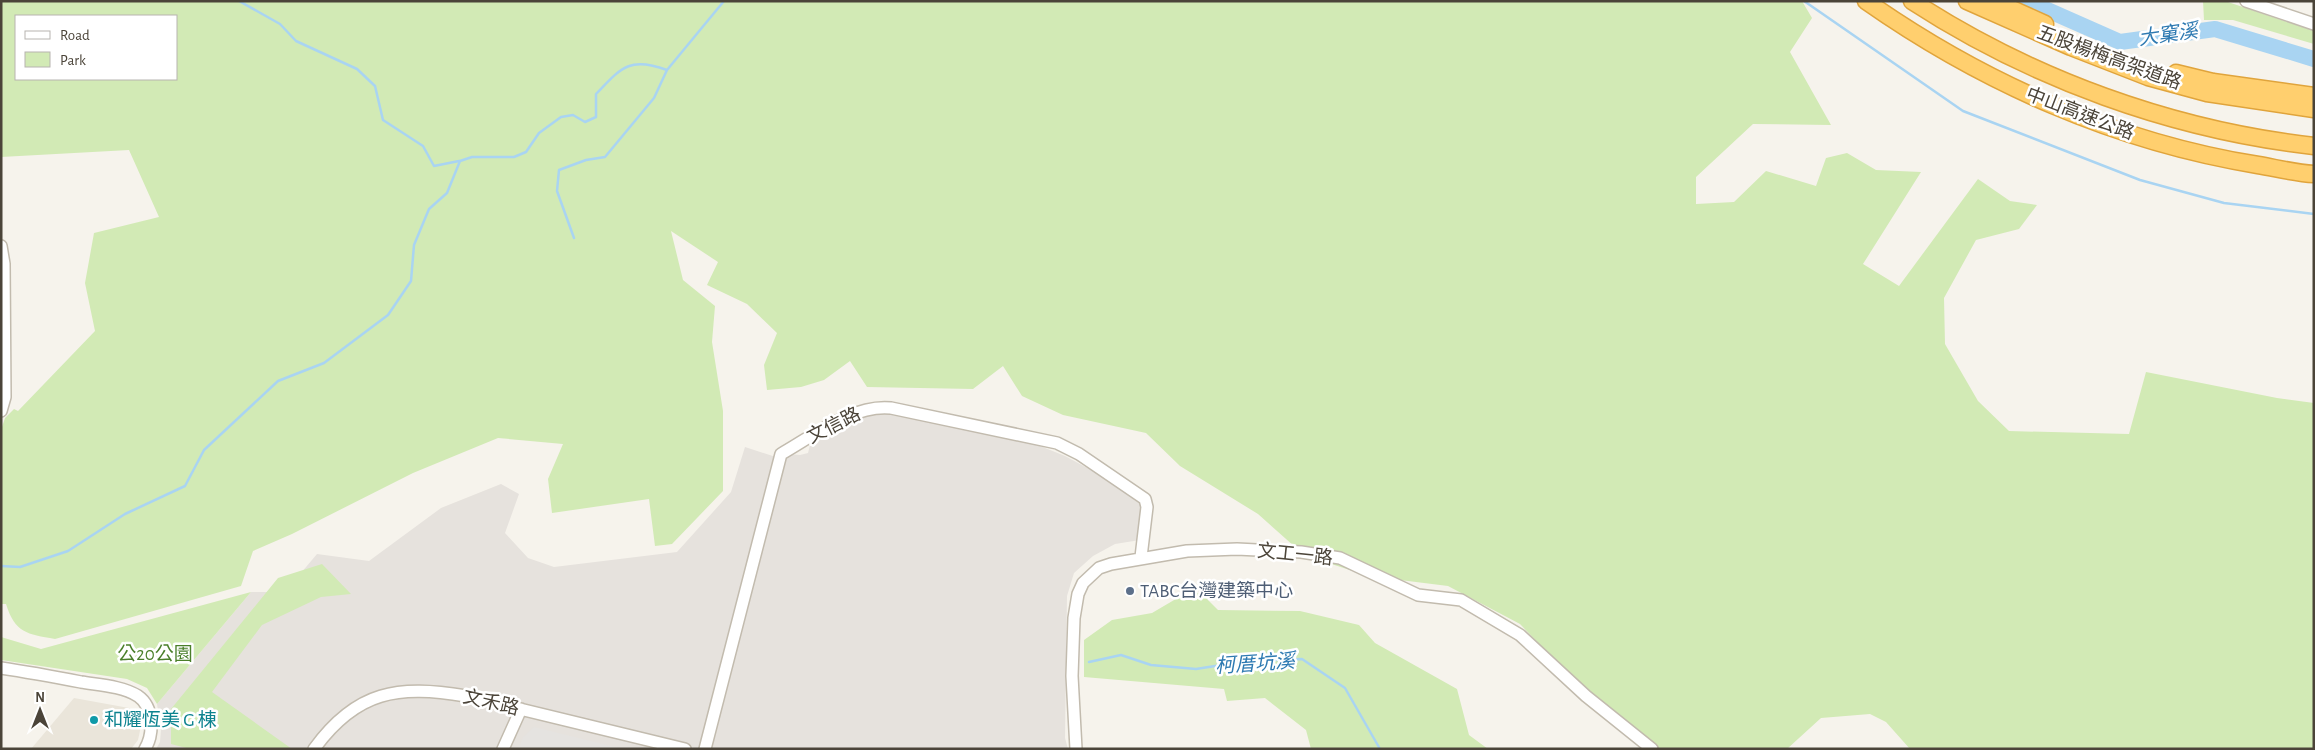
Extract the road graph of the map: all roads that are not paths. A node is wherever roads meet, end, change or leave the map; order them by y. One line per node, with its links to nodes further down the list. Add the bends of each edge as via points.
1 (1866, 1): 10 (highway, 中山高速公路, via 1944,52 2022,93 2100,124 2180,150)
2 (1912, 1): 9 (highway, 中山高速公路, via 2013,59 2113,100 2239,134)
3 (1968, 1): 8 (highway, 五股楊梅高架道路, via 2148,77 2207,93)
4 (1994, 1): 7 (highway, 五股楊梅高架道路, via 2153,68 2213,82)
5 (2246, 1): 6 (street)
6 (2314, 24)
7 (2314, 96)
8 (2314, 109)
9 (2314, 146)
10 (2314, 174)
11 (1, 246): 12 (street, via 4,264 5,397)
12 (1, 411)
13 (1141, 557): 20 (street, 文信路, via 1145,500 1079,454 1057,443 891,408 873,408 850,415 781,454); 21 (street, 文工一路, via 1099,568 1083,583 1078,594 1072,676); 22 (street, 文工一路, via 1237,549 1301,552 1340,558 1418,595 1461,600 1520,635 1586,696)
14 (1, 668): 16 (street, via 117,689 138,697 148,707 151,721)
15 (521, 709): 17 (street, 文禾路, via 450,693 403,691 376,697 346,714); 18 (street); 19 (street, 文禾路)
16 (145, 749)
17 (314, 749)
18 (503, 749)
19 (685, 749)
20 (705, 749)
21 (1076, 749)
22 (1652, 749)

